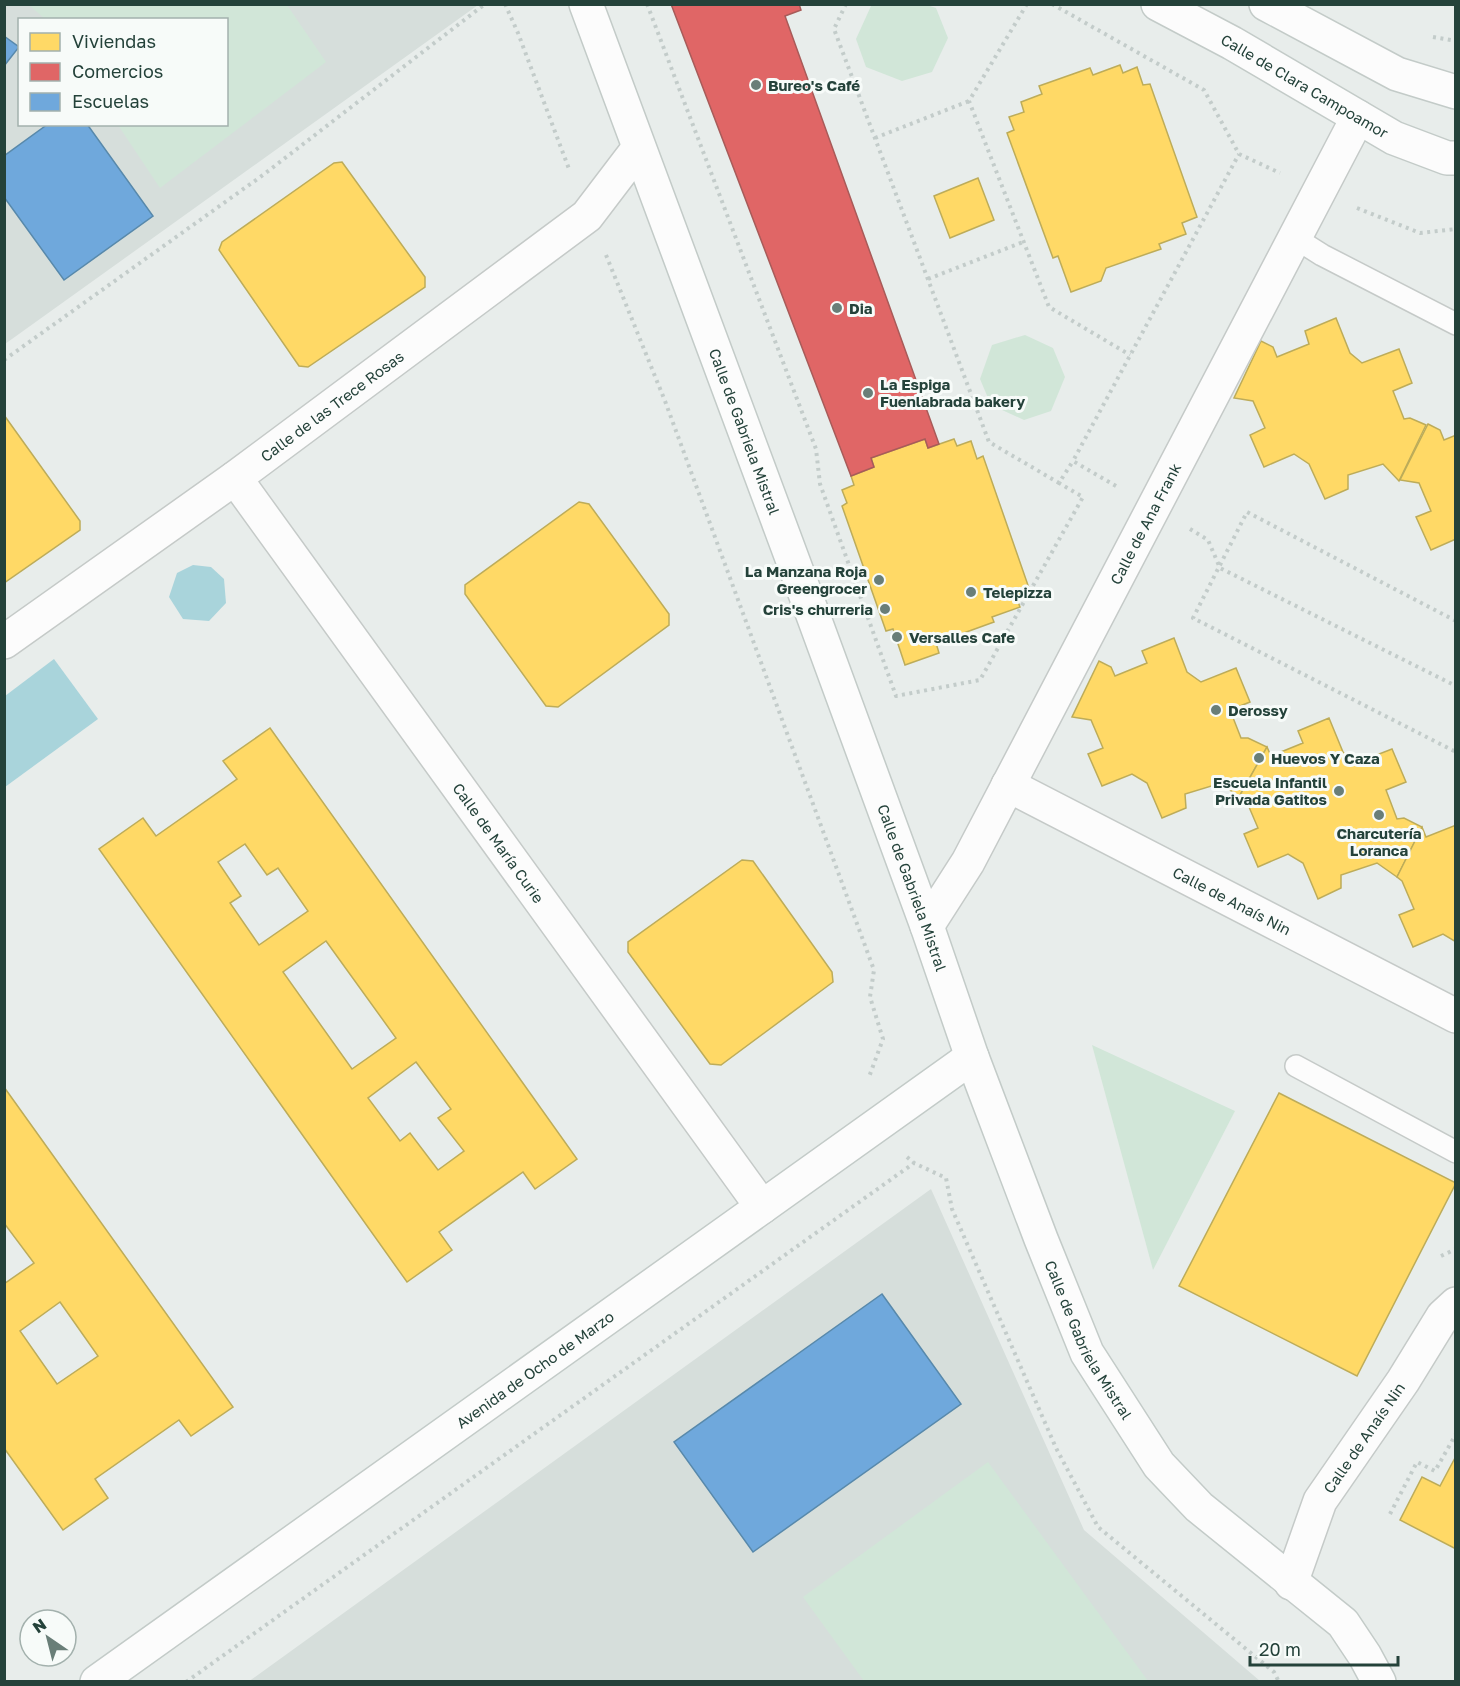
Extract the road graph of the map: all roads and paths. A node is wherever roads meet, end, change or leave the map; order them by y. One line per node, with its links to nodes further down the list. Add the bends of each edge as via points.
1 (485, 4): 25 (path, via 263,175)
2 (505, 4): 18 (path)
3 (586, 4): 14 (street, Calle de Gabriela Mistral)
4 (647, 4): 28 (path, via 816,449 820,484 896,696 980,680 1083,497)
5 (846, 4): 13 (path, via 834,29)
6 (1027, 4): 11 (path)
7 (1052, 4): 15 (path, via 1204,90)
8 (1158, 4): 12 (street, Calle de Clara Campoamor)
9 (1280, 8): 10 (street, via 1397,74)
10 (1455, 92)
11 (969, 101): 13 (path); 21 (path)
12 (1358, 117): 16 (street, Calle de Clara Campoamor, via 1394,138); 20 (street, Calle de Ana Frank)
13 (875, 138): 22 (path)
14 (638, 149): 18 (street, Calle de las Trece Rosas); 33 (street, Calle de Gabriela Mistral)
15 (1239, 154)
16 (1455, 158)
17 (1350, 205): 19 (path, via 1420,233)
18 (587, 216): 27 (street, Calle de las Trece Rosas); 37 (path, via 665,401 874,970 870,997 883,1039 863,1101)
19 (1455, 229)
20 (1295, 238): 23 (lane); 32 (street, Calle de Ana Frank)
21 (1023, 242): 22 (path); 24 (path, via 1049,307)
22 (928, 279): 28 (path, via 989,442)
23 (1455, 324)
24 (1130, 355)
25 (4, 360)
26 (1073, 461): 28 (path)
27 (235, 478): 30 (street, Calle de las Trece Rosas); 40 (street, Calle de María Curie)
28 (1059, 483)
29 (1455, 621): 31 (path, via 1247,512 1193,618)
30 (4, 642)
31 (1455, 752)
32 (1008, 785): 33 (street, Calle de Ana Frank, via 968,861); 34 (street, Calle de Anaís Nin)
33 (927, 926): 35 (street, Calle de Gabriela Mistral)
34 (1455, 1016)
35 (972, 1057): 37 (street, Avenida de Ocho de Marzo); 46 (street, Calle de Gabriela Mistral, via 1087,1353 1159,1465 1199,1507)
36 (1296, 1066): 38 (lane)
37 (874, 1127): 39 (path); 40 (street, Avenida de Ocho de Marzo)
38 (1455, 1152)
39 (914, 1163): 48 (path); 49 (path, via 946,1178 952,1209 1056,1448 1098,1527 1274,1672)
40 (762, 1207): 47 (street, Avenida de Ocho de Marzo)
41 (1455, 1249): 42 (path)
42 (1441, 1256)
43 (1455, 1304): 46 (street, Calle de Anaís Nin, via 1443,1316 1320,1501)
44 (1455, 1434): 45 (path, via 1435,1471 1417,1462)
45 (1390, 1514)
46 (1291, 1583): 50 (street, Calle de Gabriela Mistral, via 1343,1623)
47 (97, 1682)
48 (186, 1682)
49 (1279, 1682)
50 (1379, 1682)

